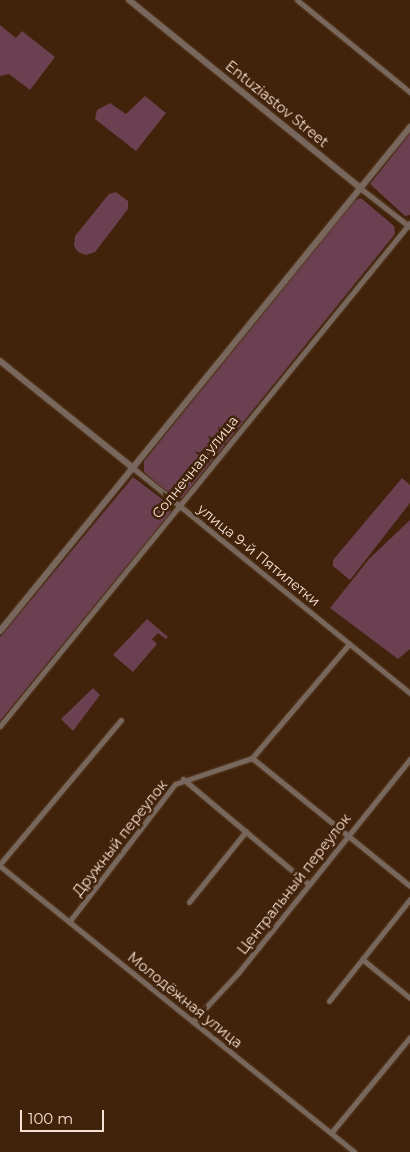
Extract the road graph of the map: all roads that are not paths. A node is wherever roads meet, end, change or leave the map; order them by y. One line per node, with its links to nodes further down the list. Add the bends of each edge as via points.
1 (129, 0): 5 (street, Entuziastov Street)
2 (297, 0): 3 (street)
3 (410, 92)
4 (410, 127): 5 (street)
5 (360, 188): 6 (street, Entuziastov Street); 8 (street)
6 (409, 225): 9 (street, Солнечная улица)
7 (0, 361): 8 (street, улица 9-й Пятилетки)
8 (133, 468): 9 (street, улица 9-й Пятилетки); 10 (street)
9 (179, 506): 11 (street, улица 9-й Пятилетки); 14 (street, Солнечная улица)
10 (0, 631)
11 (349, 644): 12 (street, улица 9-й Пятилетки); 15 (street)
12 (410, 693)
13 (121, 720): 20 (street)
14 (0, 726)
15 (252, 758): 17 (street, Дружный переулок); 19 (street)
16 (410, 759): 19 (street, Центральный переулок)
17 (183, 779): 18 (street); 25 (street, Дружный переулок, via 175,784)
18 (246, 831): 21 (street); 24 (street)
19 (345, 836): 21 (street, Центральный переулок); 22 (street)
20 (0, 865): 25 (street, Молодёжная улица)
21 (308, 884): 29 (street, Центральный переулок, via 238,973)
22 (410, 886)
23 (410, 899): 26 (street)
24 (189, 902)
25 (69, 922): 29 (street, Молодёжная улица)
26 (362, 959): 27 (street); 28 (street)
27 (410, 998)
28 (329, 1001)
29 (193, 1021): 31 (street, Молодёжная улица)
30 (410, 1037): 31 (street)
31 (331, 1133): 32 (street, Молодёжная улица)
32 (354, 1152)

